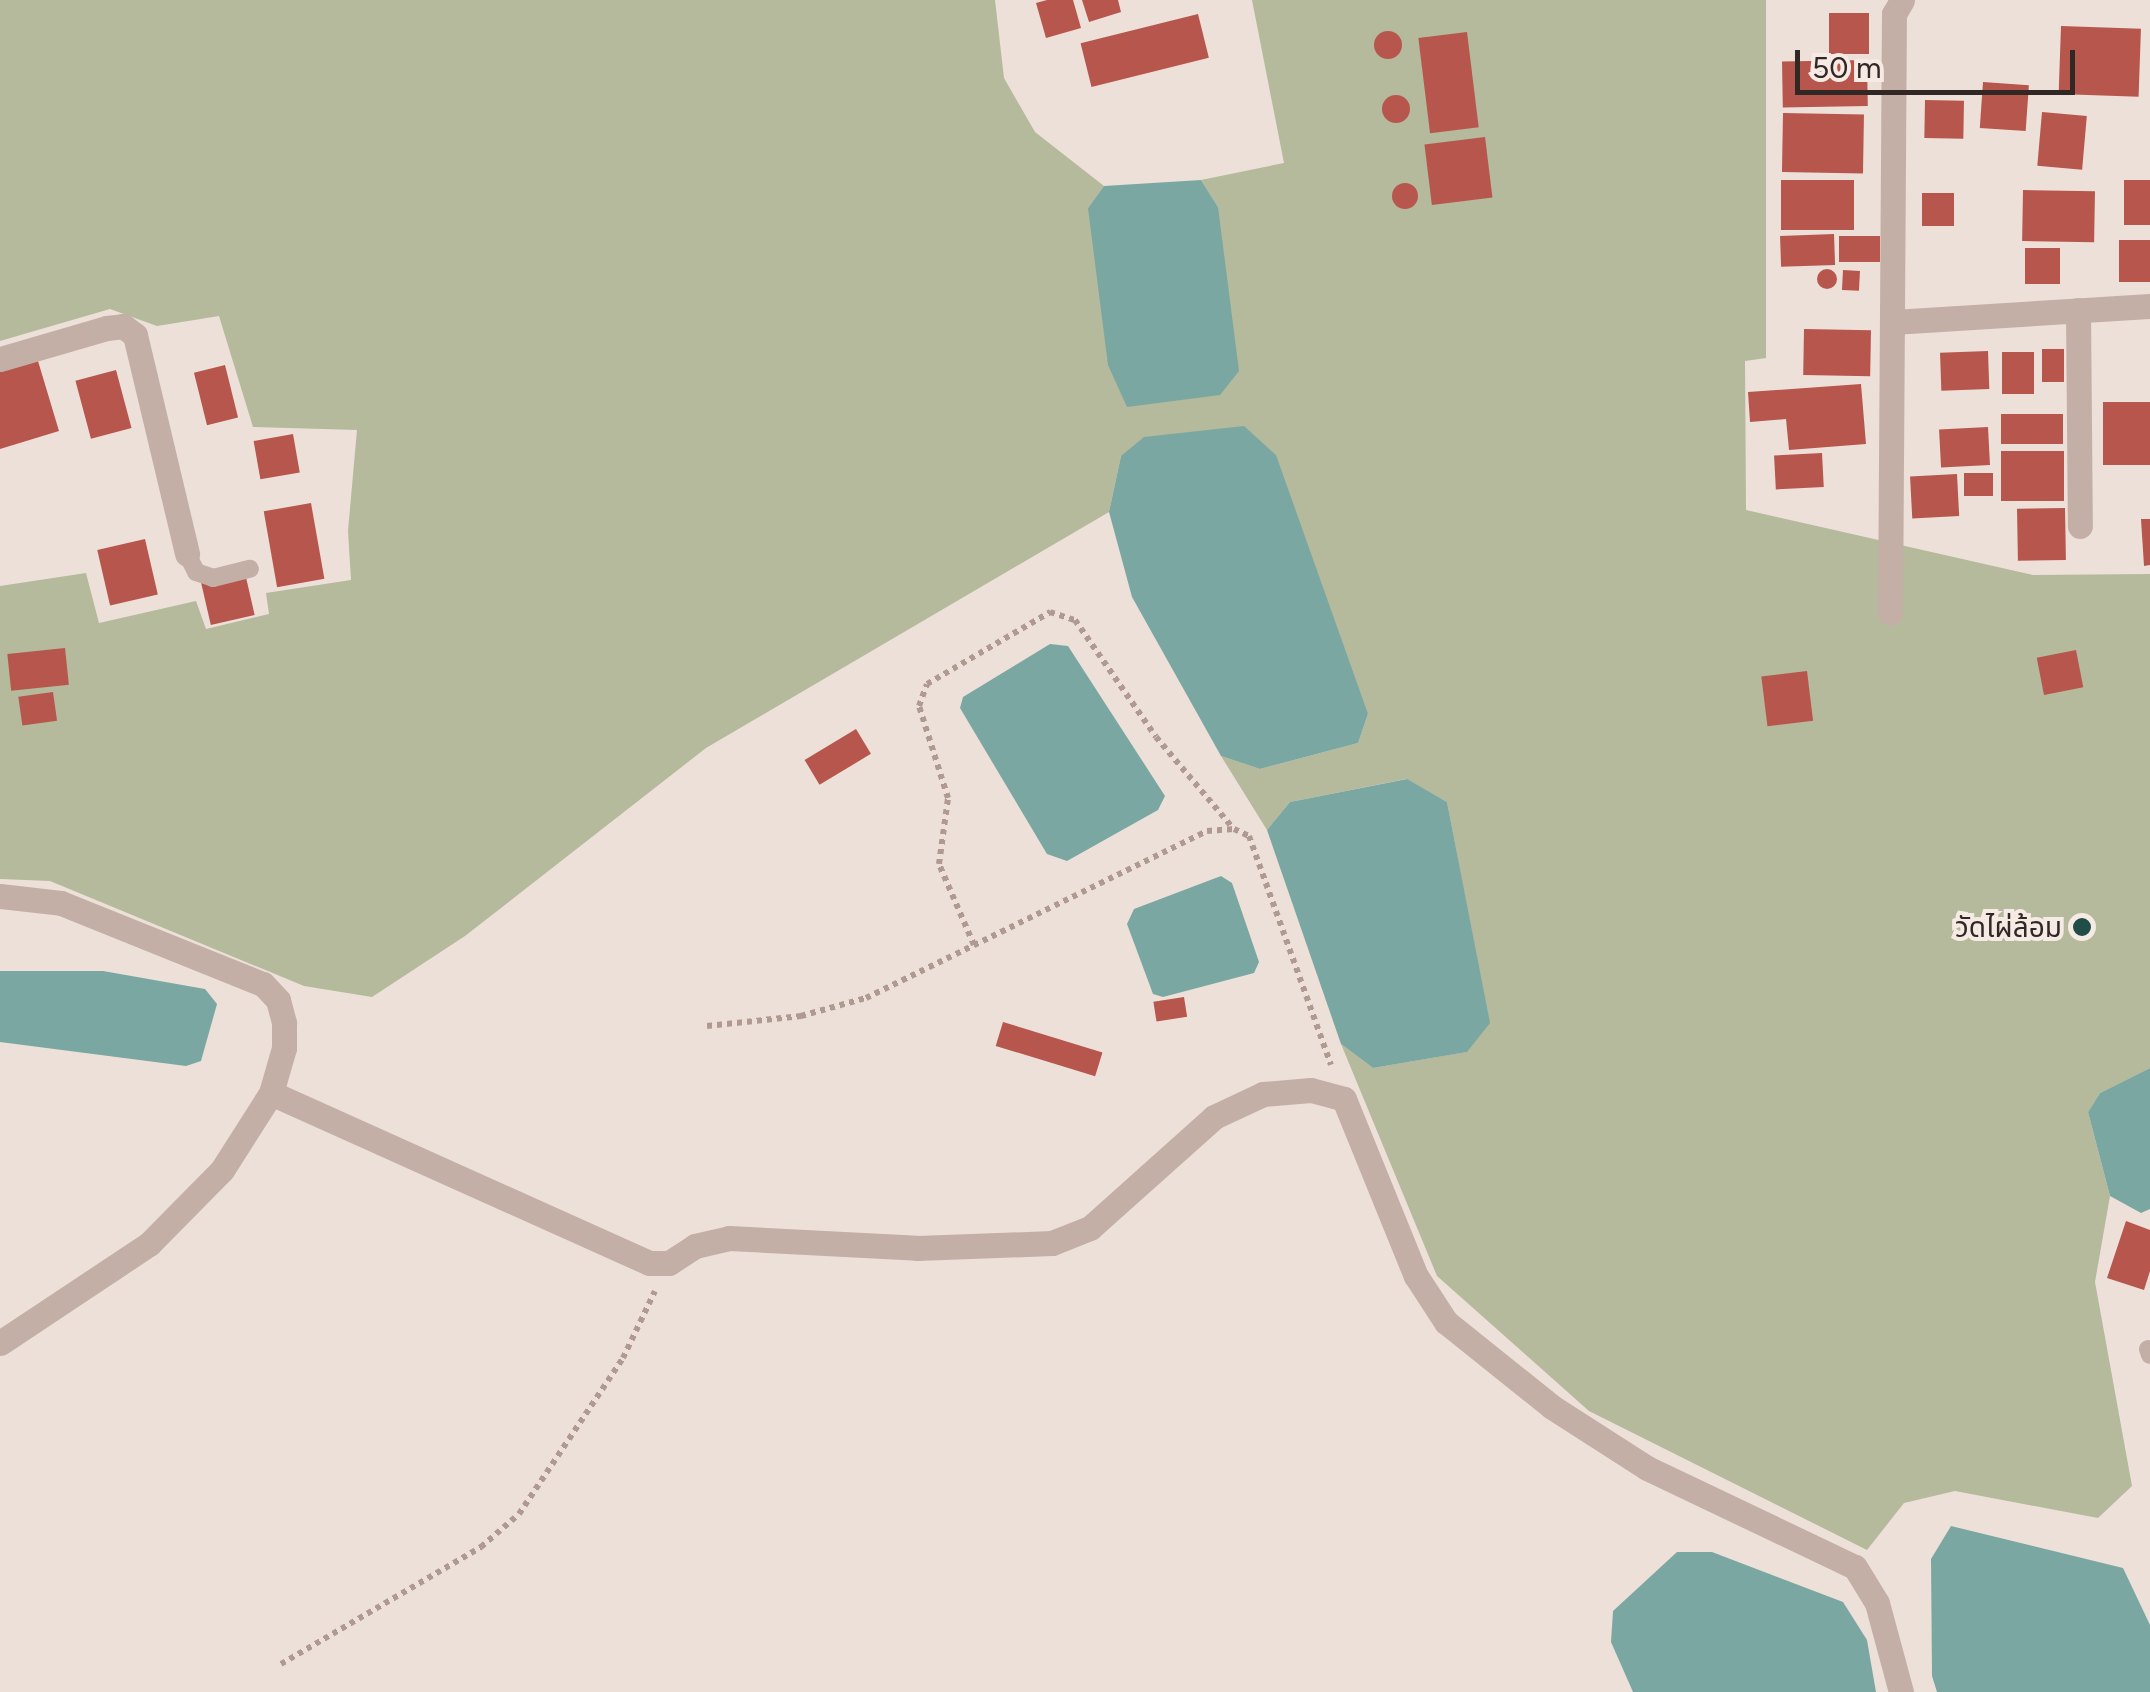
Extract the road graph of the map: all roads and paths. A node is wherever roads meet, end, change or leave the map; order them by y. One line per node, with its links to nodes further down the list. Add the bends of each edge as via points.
1 (1902, 0): 4 (street, via 1894,14)
2 (2150, 306): 3 (street)
3 (2078, 310): 4 (street); 6 (street)
4 (1893, 322): 9 (street)
5 (0, 360): 7 (street, via 107,328 123,326 135,335)
6 (2080, 526)
7 (186, 554): 8 (lane, via 196,572 214,578)
8 (250, 569)
9 (1890, 613)
10 (1234, 829): 12 (path, via 1207,831); 12 (path, via 1156,737 1075,620 1050,612 926,684 919,706 948,798 938,864); 15 (path, via 1249,836)
11 (0, 896): 14 (street, via 61,903 263,984 278,1000 284,1023)
12 (974, 946): 13 (path, via 866,998 801,1016)
13 (706, 1026)
14 (271, 1093): 16 (street, via 648,1264); 17 (street, via 222,1170 150,1244)
15 (1344, 1099): 16 (street, via 1310,1090 1262,1094 1214,1117 1090,1228 1052,1243 917,1248 729,1238 696,1246); 19 (street, via 1416,1276 1446,1322 1552,1407 1647,1468 1855,1566 1877,1604)
16 (669, 1263): 18 (path, via 623,1358 518,1514 481,1547)
17 (0, 1343)
18 (281, 1664)
19 (1901, 1692)

